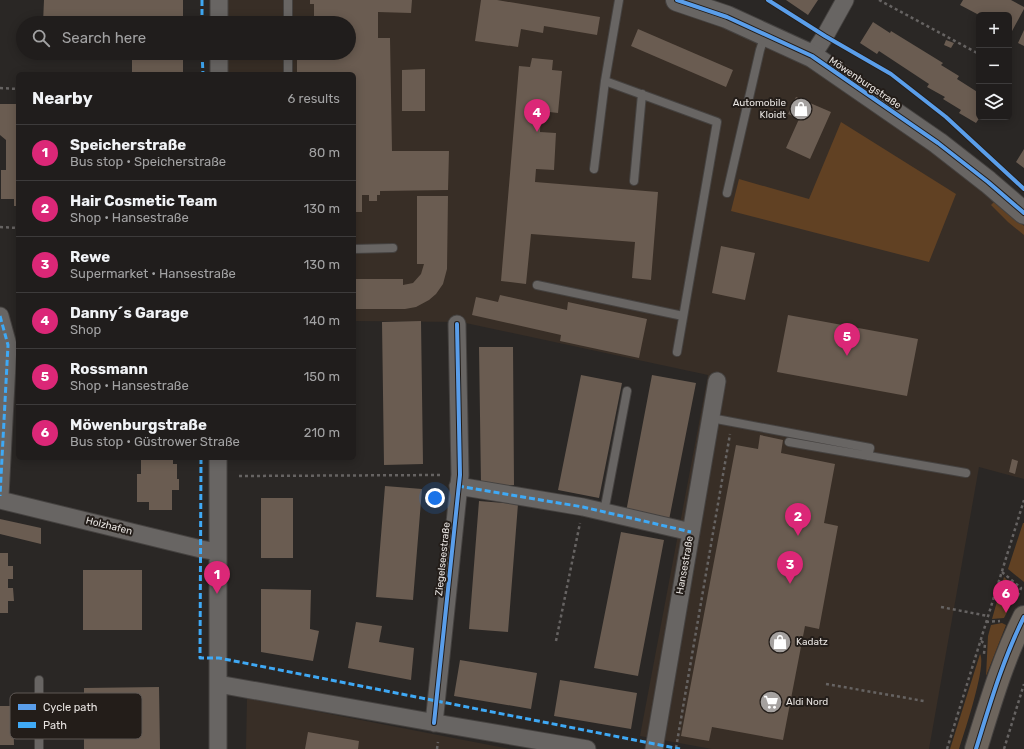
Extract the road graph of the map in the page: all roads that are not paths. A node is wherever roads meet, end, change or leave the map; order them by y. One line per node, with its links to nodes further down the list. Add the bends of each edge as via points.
1 (219, 0): 6 (street)
2 (288, 0): 7 (lane)
3 (619, 0): 14 (lane)
4 (678, 0): 8 (street, Möwenburgstraße, via 727,17)
5 (845, 0): 9 (street)
6 (219, 16)
7 (288, 16)
8 (765, 35): 9 (street, Möwenburgstraße); 18 (lane)
9 (812, 56): 19 (street, Möwenburgstraße, via 938,143)
10 (219, 60): 12 (street)
11 (288, 60): 13 (lane)
12 (219, 72)
13 (288, 72)
14 (604, 81): 15 (lane); 16 (lane)
15 (642, 94): 17 (lane); 24 (lane, via 716,122)
16 (594, 169)
17 (634, 181)
18 (727, 193)
19 (1024, 213)
20 (392, 248): 21 (lane)
21 (356, 249)
22 (537, 285): 24 (lane)
23 (0, 316): 35 (street, via 8,345)
24 (683, 316): 26 (lane)
25 (457, 324): 34 (street, Ziegelseestraße)
26 (677, 352)
27 (717, 381): 29 (street, Hansestraße)
28 (627, 391): 37 (lane)
29 (711, 418): 31 (lane, via 870,448); 38 (street, Hansestraße)
30 (789, 442): 31 (lane)
31 (868, 456): 33 (lane)
32 (218, 460): 39 (street)
33 (966, 473)
34 (459, 480): 37 (street); 44 (street, Ziegelseestraße)
35 (0, 496)
36 (0, 500): 39 (street, Holzhafen)
37 (604, 512): 38 (street)
38 (691, 532): 47 (street, Hansestraße)
39 (218, 552): 42 (street)
40 (1015, 613): 48 (main road, via 1012,642)
41 (39, 680): 43 (lane)
42 (218, 684): 44 (street); 45 (street)
43 (39, 693)
44 (434, 723): 46 (street)
45 (218, 749)
46 (587, 749)
47 (654, 749)
48 (976, 749)

